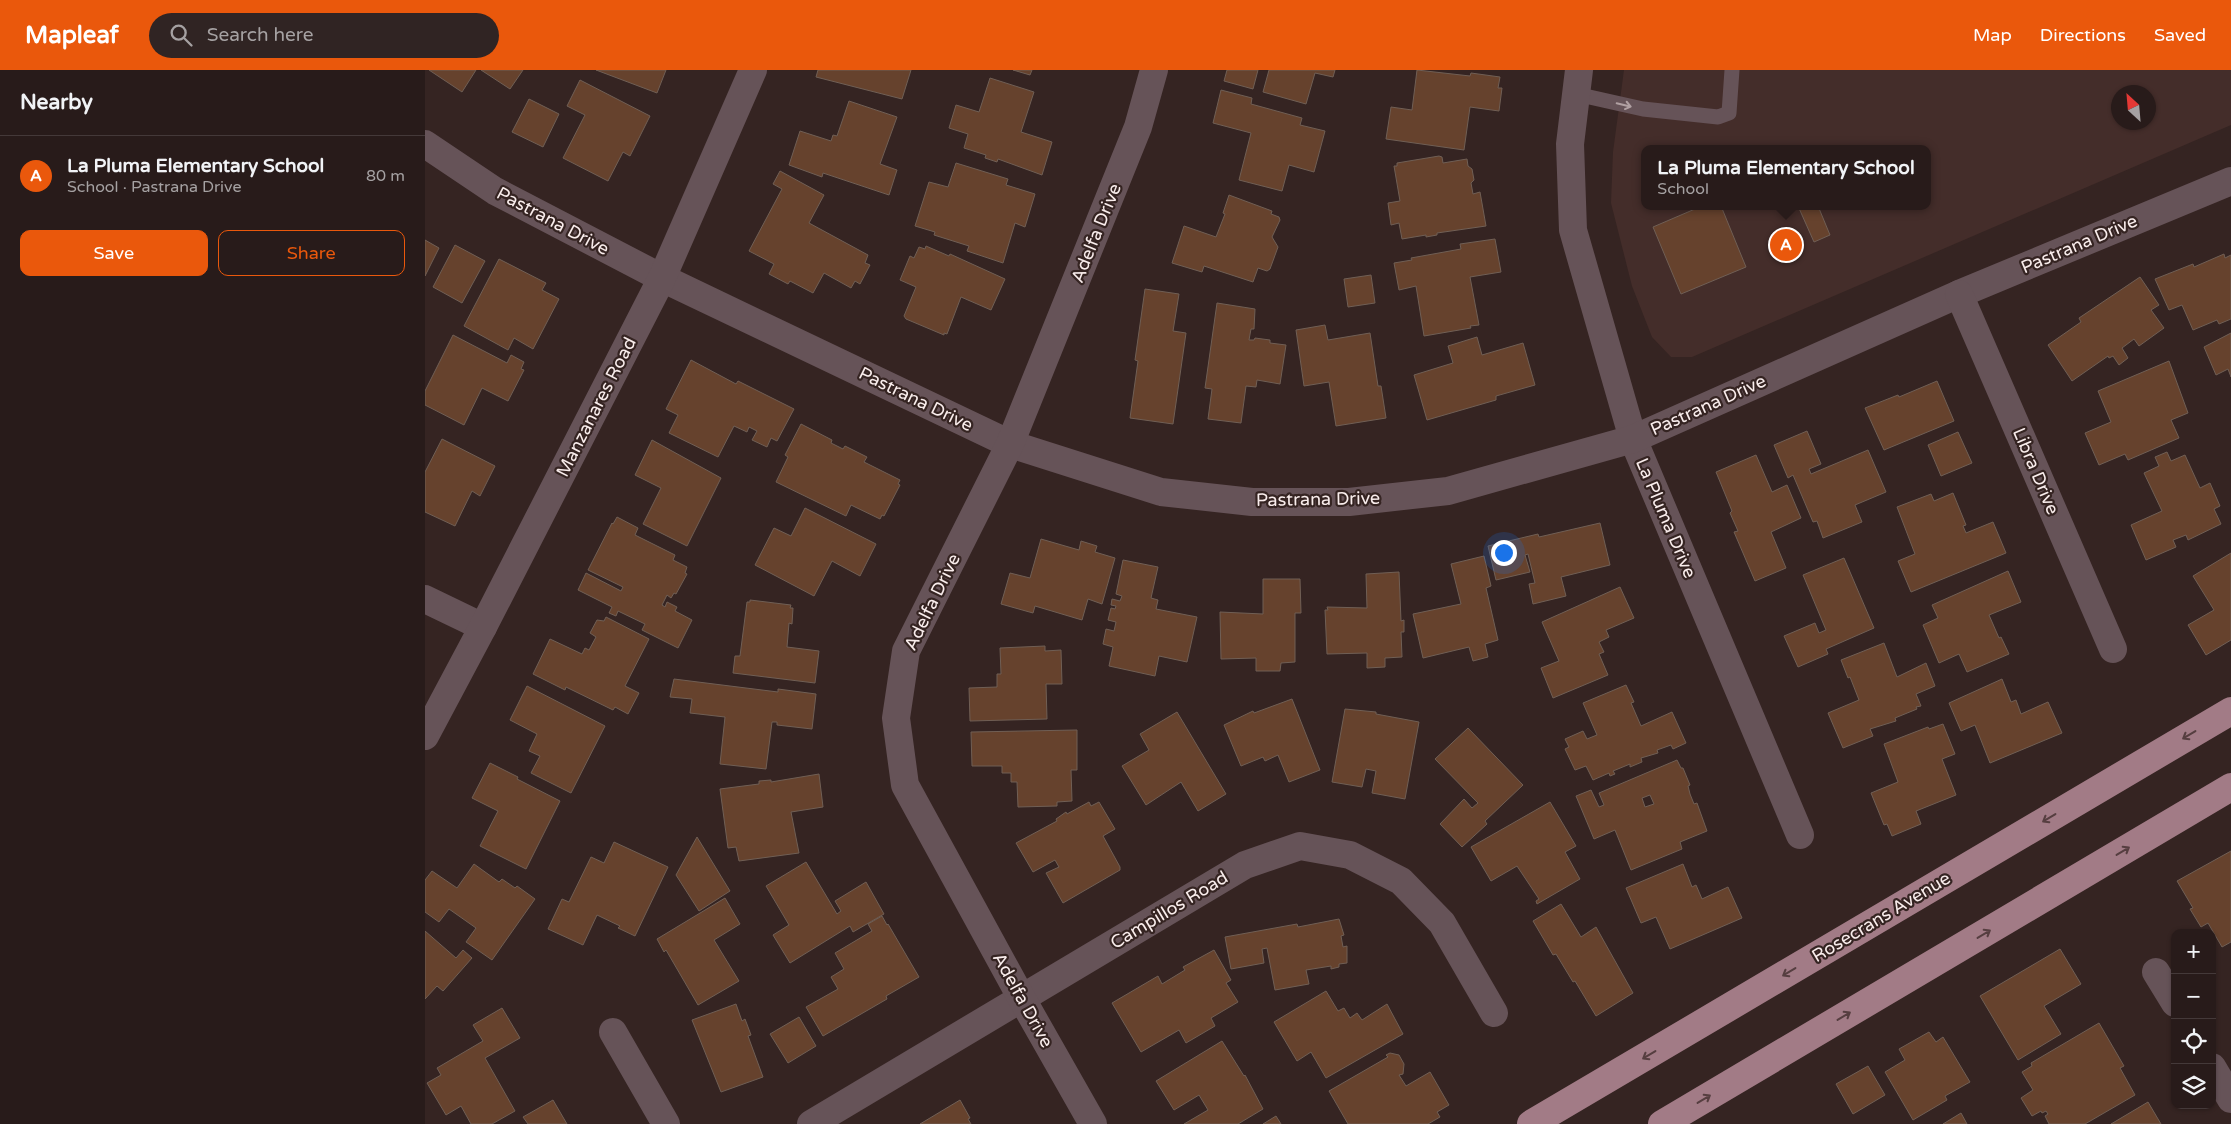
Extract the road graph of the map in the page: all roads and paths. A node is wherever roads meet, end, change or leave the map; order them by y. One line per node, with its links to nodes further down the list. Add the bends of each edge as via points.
1 (753, 70): 7 (street, Manzanares Road)
2 (1154, 70): 10 (street, Adelfa Drive, via 1138,128)
3 (1732, 70): 4 (lane, one-way to 3, via 1643,109 1718,117 1729,113)
4 (1578, 82): 9 (street, La Pluma Drive, via 1571,144 1573,230)
5 (425, 144): 7 (street, Pastrana Drive, via 495,191)
6 (2231, 181): 8 (street, Pastrana Drive)
7 (662, 278): 10 (street, Pastrana Drive); 12 (street, Manzanares Road)
8 (1959, 294): 9 (street, Pastrana Drive); 13 (street, Libra Drive)
9 (1633, 439): 10 (street, Pastrana Drive, via 1448,491 1349,502 1252,502 1161,492); 17 (street, La Pluma Drive)
10 (1010, 444): 20 (street, Adelfa Drive, via 907,651 896,718 905,785)
11 (425, 599): 12 (street)
12 (483, 627): 15 (street, Manzanares Road)
13 (2113, 649)
14 (2231, 711): 28 (main road, Rosecrans Avenue, one-way to 28)
15 (425, 736)
16 (2231, 787): 29 (main road, one-way to 16)
17 (1801, 835)
18 (2156, 972): 19 (street)
19 (2171, 997)
20 (1022, 999): 21 (street, Campillos Road, via 1245,865 1300,846 1350,855 1401,881 1442,923); 26 (street, Campillos Road); 27 (street, Adelfa Drive)
21 (1495, 1012)
22 (613, 1032): 25 (street)
23 (2216, 1075): 24 (street)
24 (2231, 1100)
25 (666, 1124)
26 (811, 1124)
27 (1093, 1124)
28 (1531, 1124)
29 (1662, 1124)

